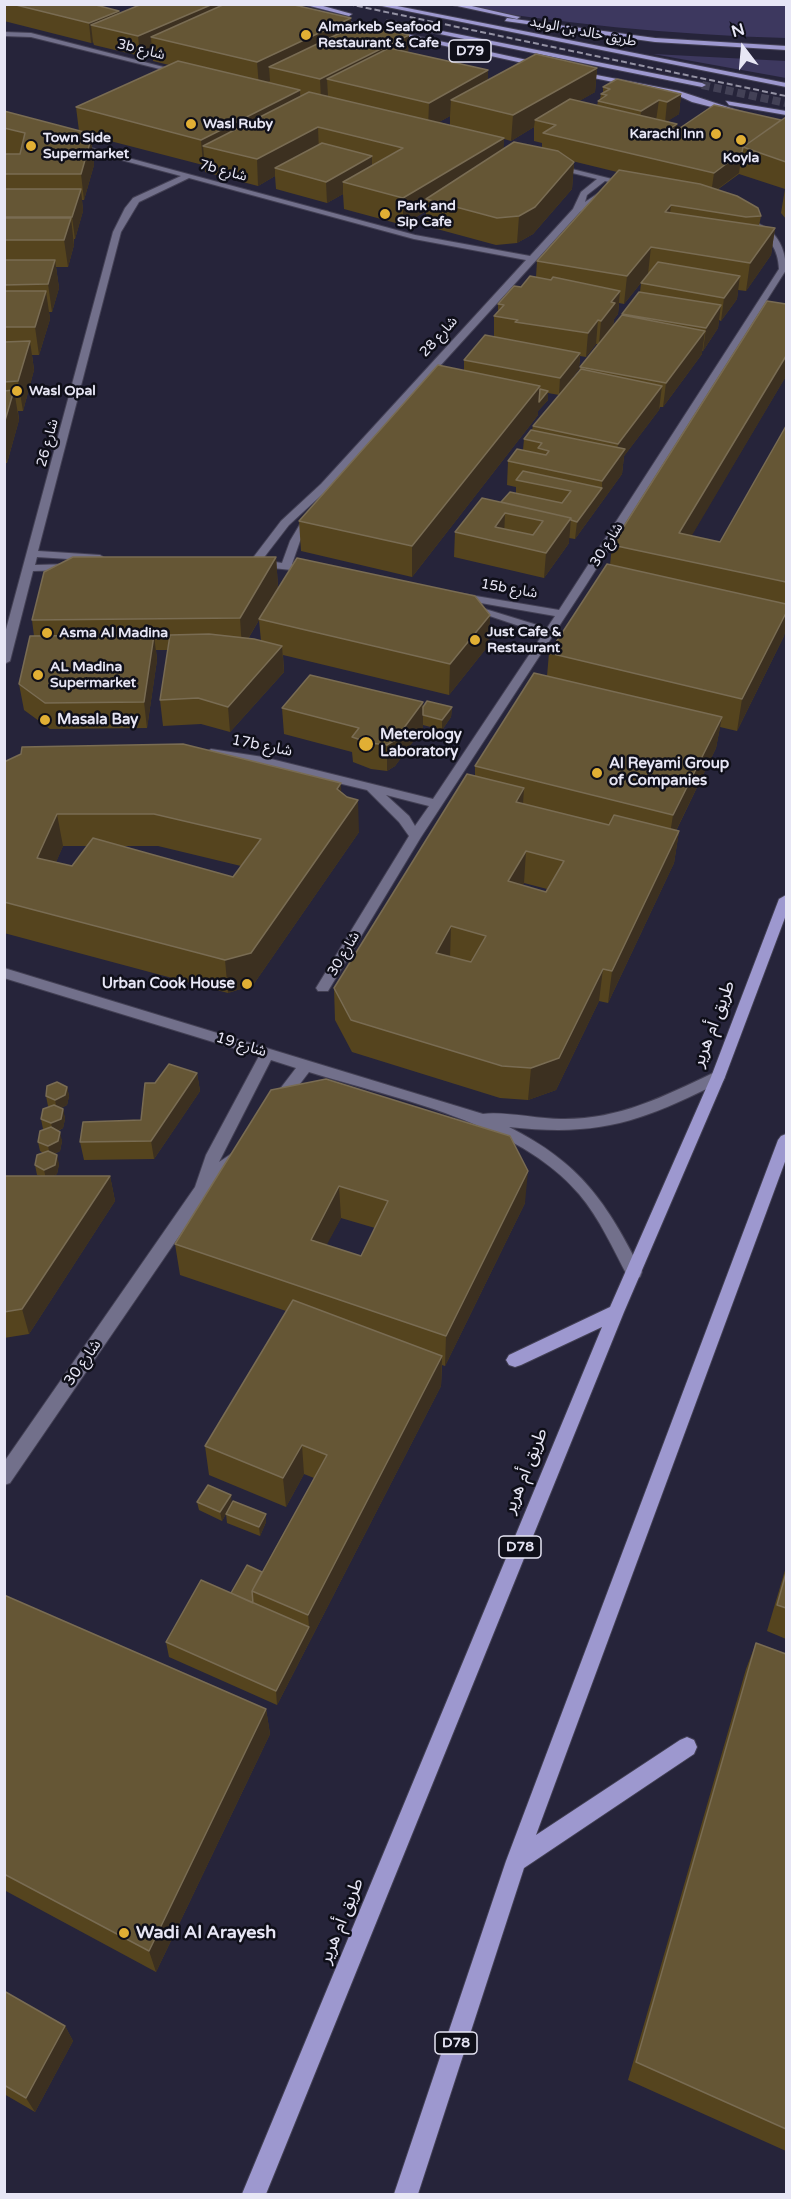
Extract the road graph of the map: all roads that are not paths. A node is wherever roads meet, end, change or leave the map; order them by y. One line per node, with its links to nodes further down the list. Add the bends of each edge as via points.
1 (305, 4): 5 (main road)
2 (375, 4): 15 (main road, طريق خالد بن الوليد / D79)
3 (412, 4): 8 (main road)
4 (451, 4): 8 (main road, via 554,23)
5 (363, 17)
6 (328, 19): 11 (main road, D79)
7 (375, 19): 14 (main road)
8 (572, 30): 10 (main road, via 688,43)
9 (4, 34): 13 (street, 3b شارع, via 31,35)
10 (786, 48)
11 (554, 68)
12 (565, 70): 16 (main road)
13 (189, 75)
14 (702, 85)
15 (786, 85)
16 (679, 93): 17 (main road); 18 (main road, via 704,103)
17 (786, 113)
18 (786, 121)
19 (59, 140): 21 (street, 7b شارع)
20 (550, 165): 23 (street)
21 (171, 171): 22 (street, 7b شارع); 28 (street, شارع 26, via 126,200 116,217)
22 (188, 176): 28 (street, شارع 26, via 136,200); 29 (street, 7b شارع)
23 (603, 178): 24 (street); 26 (street, شارع 28, via 584,194)
24 (620, 182): 25 (street); 26 (street, شارع 28)
25 (641, 187)
26 (577, 210): 30 (street, شارع 28)
27 (748, 219): 41 (street, شارع 30, via 773,238 783,259 783,269 758,317)
28 (117, 232): 35 (street, شارع 26)
29 (414, 237): 30 (street, 7b شارع); 31 (street, 7b شارع)
30 (531, 260): 33 (street, شارع 28)
31 (500, 263)
32 (511, 266): 33 (street)
33 (522, 269): 34 (street, شارع 28)
34 (325, 486): 37 (street, شارع 28); 37 (street, شارع 28, via 249,563)
35 (33, 554): 36 (street); 39 (street, شارع 26)
36 (115, 558)
37 (285, 565): 40 (street)
38 (103, 567): 39 (street)
39 (29, 568): 43 (street, شارع 26)
40 (324, 571)
41 (562, 614): 42 (street, شارع 30); 42 (street, 15b شارع, via 448,598)
42 (550, 632): 46 (street, شارع 30)
43 (4, 661)
44 (194, 752): 45 (street, 17b شارع, via 263,761)
45 (370, 788): 46 (street, 17b شارع); 47 (street, 17b شارع, via 404,819)
46 (438, 804): 47 (street, شارع 30)
47 (415, 836): 50 (street, شارع 30)
48 (786, 899): 53 (main road, طريق أم هرير / D78)
49 (4, 973): 51 (street, شارع 19)
50 (323, 988)
51 (268, 1053): 52 (street, شارع 19); 58 (street, شارع 30, via 214,1155)
52 (306, 1065): 54 (street); 55 (street, شارع 19)
53 (718, 1077): 55 (street, شارع 19, via 657,1106 606,1122 535,1124); 59 (main road, طريق أم هرير / D78)
54 (271, 1110)
55 (477, 1118): 59 (street, شارع 19, via 541,1151 564,1169 600,1211)
56 (786, 1140): 64 (main road, D78)
57 (242, 1148): 58 (street, شارع 30)
58 (202, 1190): 62 (street, شارع 30)
59 (634, 1272): 60 (main road, طريق أم هرير / D78)
60 (616, 1312): 61 (main road); 65 (main road, طريق أم هرير / D78)
61 (515, 1360)
62 (4, 1477)
63 (687, 1747): 64 (main road)
64 (516, 1861): 66 (main road, D78)
65 (254, 2194)
66 (406, 2194)

